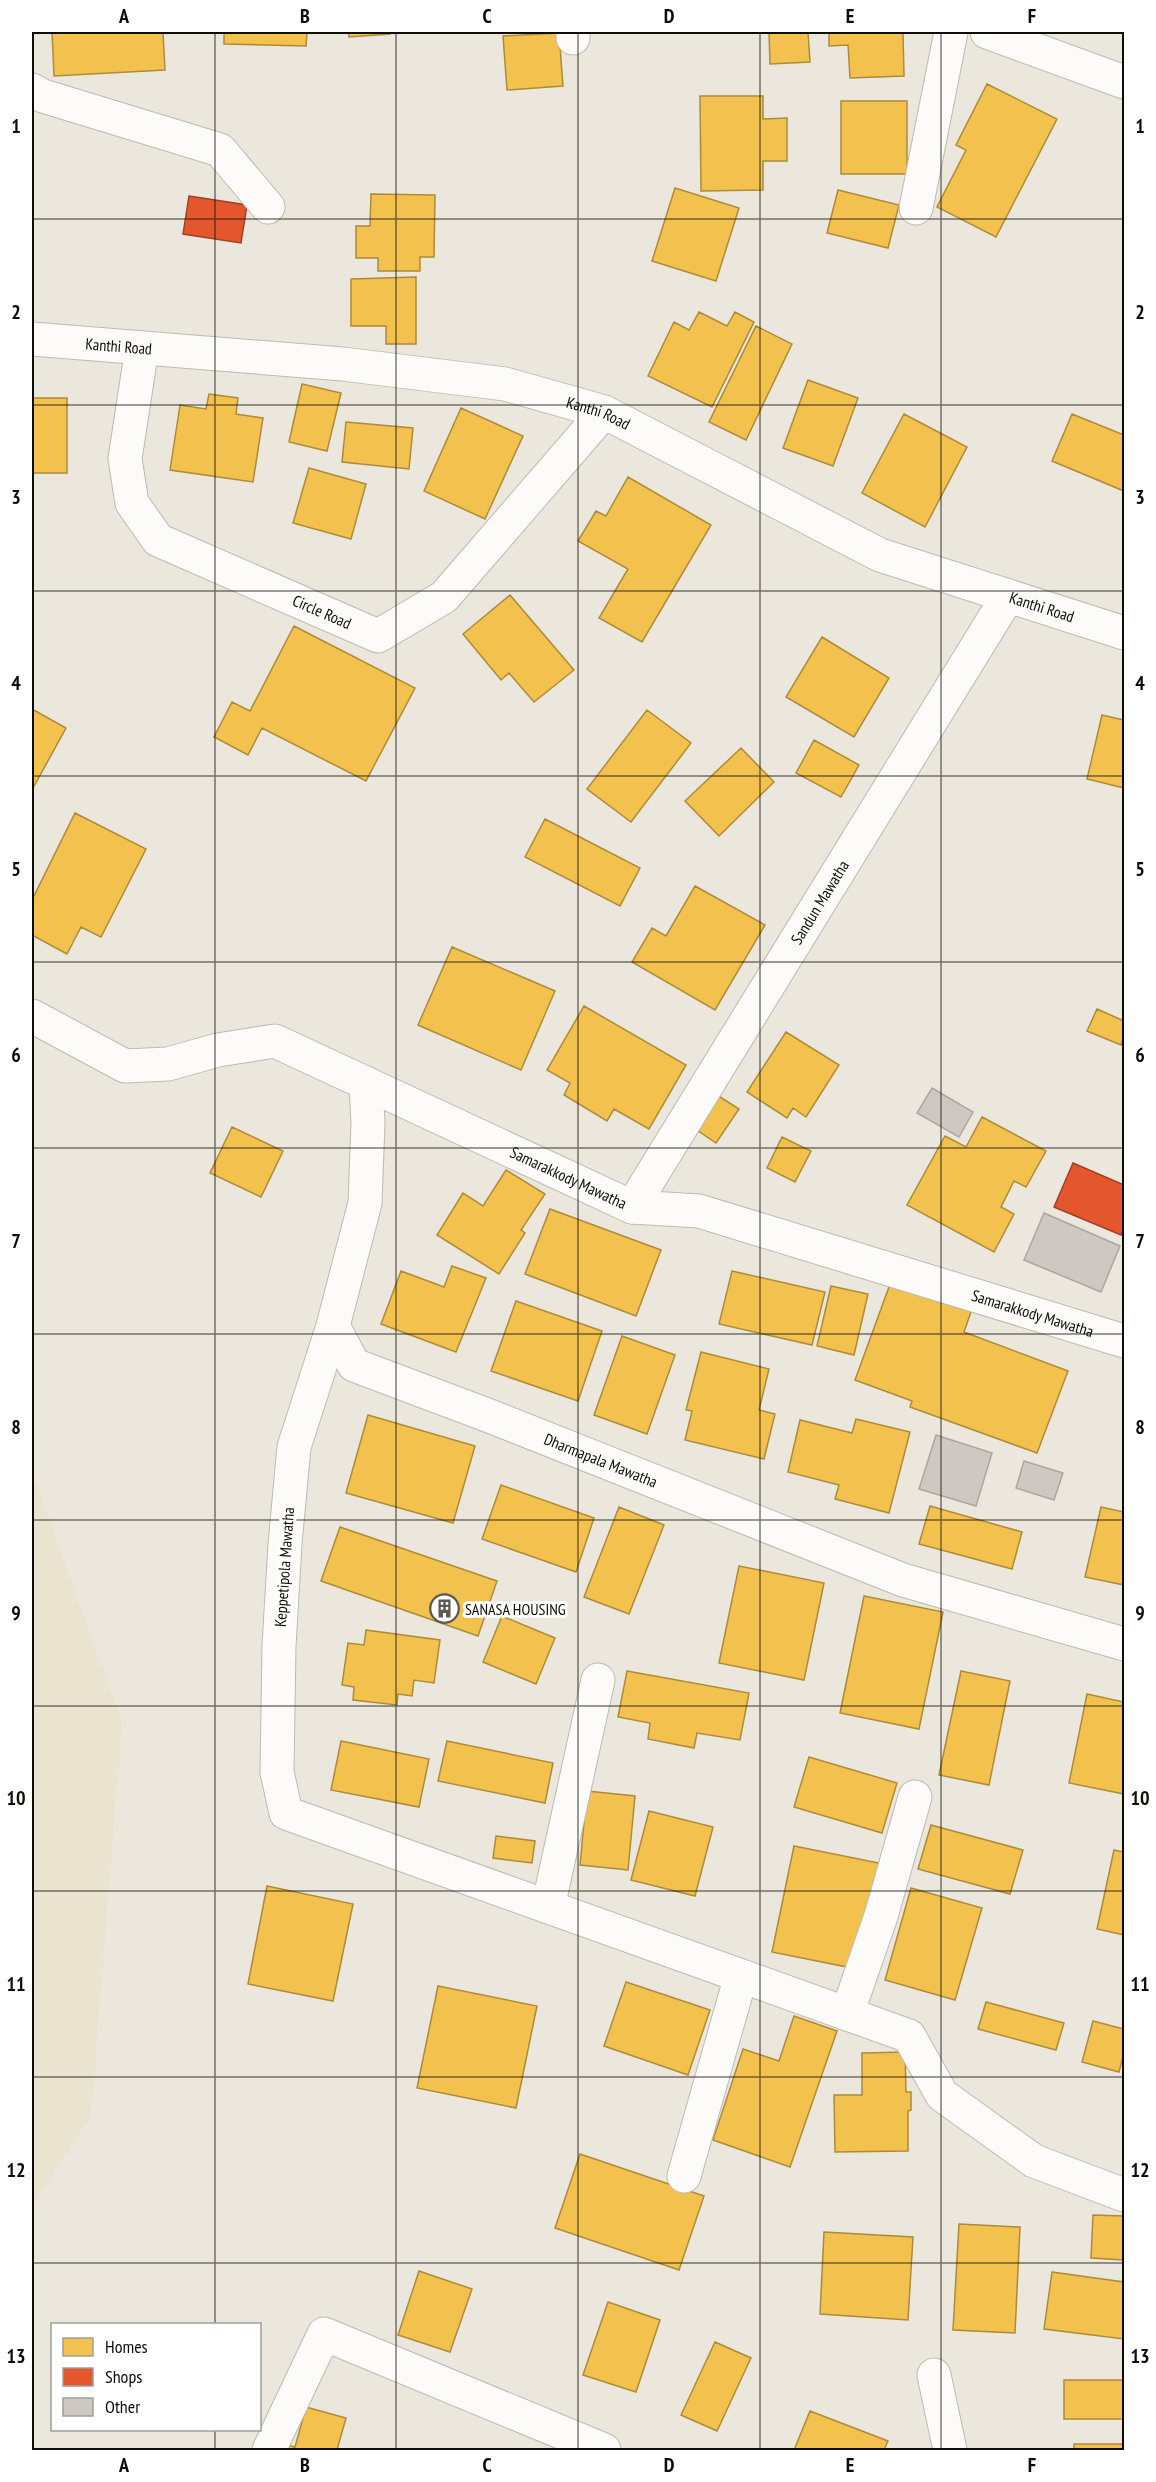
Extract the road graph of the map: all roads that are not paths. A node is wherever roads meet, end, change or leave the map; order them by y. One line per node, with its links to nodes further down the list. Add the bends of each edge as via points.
1 (951, 32): 6 (street)
2 (987, 32): 3 (street)
3 (1125, 82)
4 (32, 90): 5 (street, via 220,150)
5 (268, 207)
6 (916, 208)
7 (32, 339): 8 (street, Kanthi Road)
8 (142, 348): 9 (street, Kanthi Road, via 343,364 505,384); 9 (street, Circle Road, via 125,459 132,503 158,540 378,636 444,597)
9 (604, 412): 10 (street, Kanthi Road, via 880,555)
10 (1008, 596): 11 (street, Kanthi Road); 14 (street, Sandun Mawatha)
11 (1125, 633)
12 (32, 1016): 13 (street, Samarakkody Mawatha, via 124,1066 168,1064 218,1050 275,1041)
13 (366, 1083): 14 (street, Samarakkody Mawatha); 15 (street, via 365,1203)
14 (632, 1207): 16 (street, Samarakkody Mawatha, via 699,1211)
15 (333, 1326): 17 (street, Dharmapala Mawatha, via 354,1365 903,1580); 20 (street, Keppetipola Mawatha, via 294,1447 279,1669 277,1772 286,1813)
16 (1125, 1341)
17 (1125, 1644)
18 (598, 1680): 20 (street)
19 (915, 1797): 22 (street, via 881,1916)
20 (548, 1907): 21 (street)
21 (741, 1976): 22 (street); 23 (street)
22 (847, 2014): 24 (street, via 909,2036 942,2095 1034,2161)
23 (684, 2176)
24 (1125, 2194)
25 (934, 2375): 28 (street)
26 (269, 2451): 27 (street, via 324,2334)
27 (604, 2451)
28 (950, 2451)

